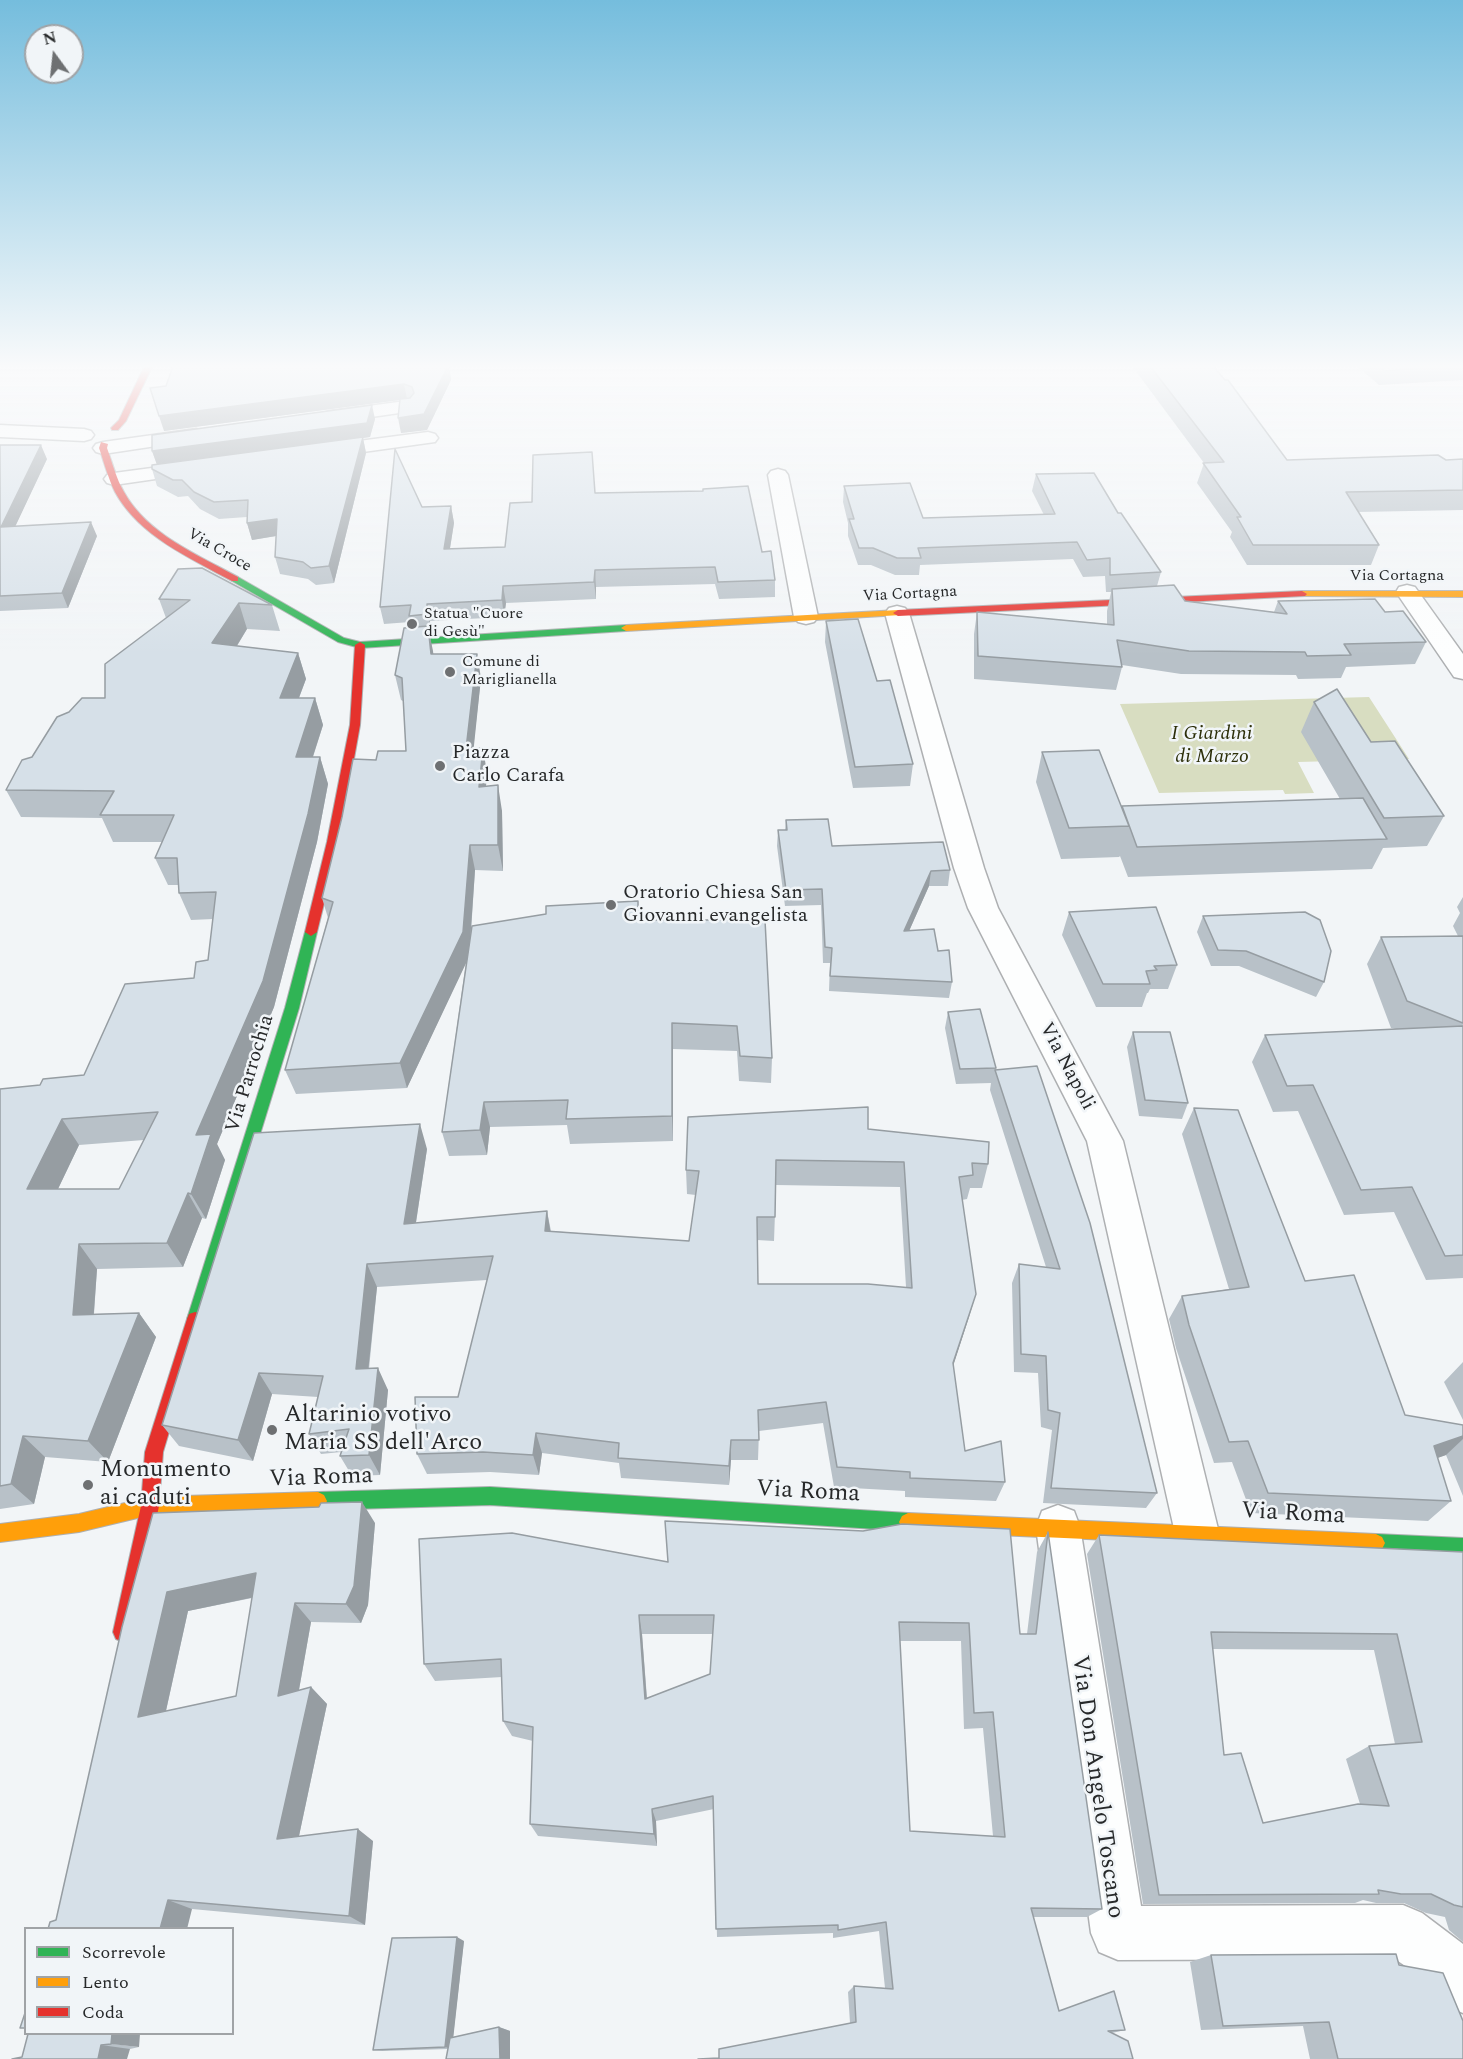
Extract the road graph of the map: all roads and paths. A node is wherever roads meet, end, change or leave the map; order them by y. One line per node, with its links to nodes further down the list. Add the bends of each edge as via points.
1 (109, 463): 4 (street, Via Croce)
2 (219, 465): 4 (street)
3 (778, 475): 8 (street)
4 (114, 479): 9 (street, Via Croce, via 135,515 172,542 341,640)
5 (1407, 592): 6 (street, Via Cortagna); 7 (street, Via Cortagna, via 1210,595); 10 (street)
6 (1463, 594)
7 (897, 613): 8 (street, Via Cortagna); 14 (street, Via Napoli, via 983,908 1105,1141)
8 (806, 616): 9 (street, Via Cortagna)
9 (360, 645): 11 (street, Via Parrochia, via 355,725 330,853 292,1008 154,1452)
10 (1463, 672)
11 (150, 1506): 12 (street, Via Roma, via 490,1496); 13 (street, Via Roma, via 79,1523); 16 (street, Via Parrochia)
12 (1058, 1527): 14 (street, Via Roma); 17 (street, Via Don Angelo Toscano, via 1118,1934 1403,1932 1439,1957)
13 (0, 1533)
14 (1197, 1533): 15 (street, Via Roma)
15 (1463, 1547)
16 (121, 1641)
17 (1463, 1986)

